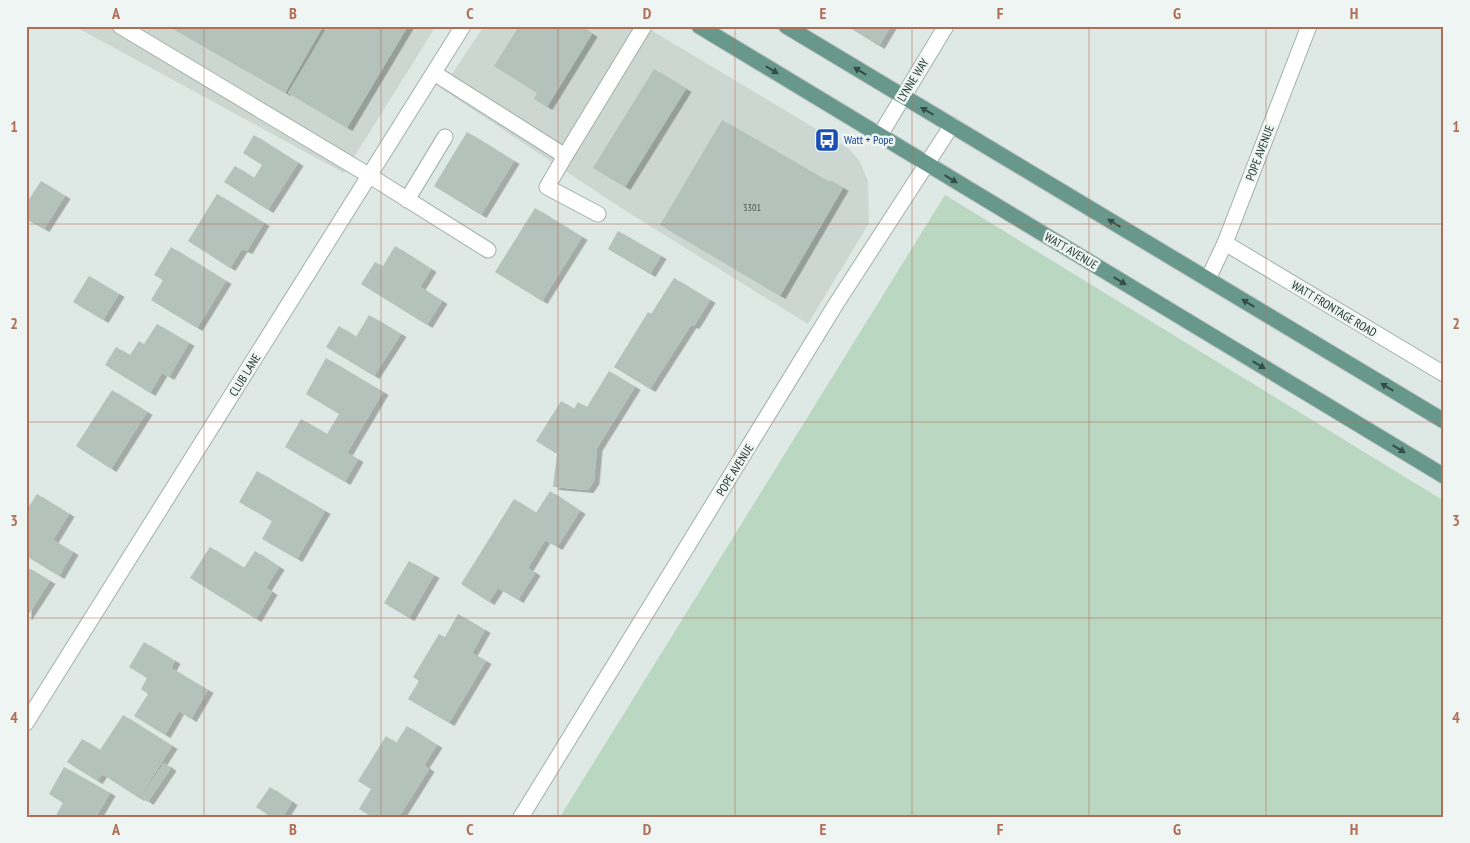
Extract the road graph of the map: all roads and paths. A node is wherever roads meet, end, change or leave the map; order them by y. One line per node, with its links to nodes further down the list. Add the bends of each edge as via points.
1 (120, 26): 15 (street)
2 (462, 26): 8 (street, CLUB LANE)
3 (644, 26): 13 (street)
4 (699, 26): 11 (main road, WATT AVENUE, one-way to 11)
5 (786, 26): 9 (main road, one-way to 5)
6 (946, 26): 9 (street, LYNNE WAY)
7 (1309, 26): 18 (street, POPE AVENUE)
8 (434, 73): 13 (street); 15 (street, CLUB LANE)
9 (902, 97): 10 (main road, one-way to 9); 11 (street, LYNNE WAY)
10 (952, 125): 14 (street, POPE AVENUE); 20 (main road, one-way to 10)
11 (880, 135): 14 (main road, WATT AVENUE)
12 (445, 137): 16 (street)
13 (565, 156): 17 (street, via 546,187)
14 (926, 164): 23 (main road, WATT AVENUE, one-way to 23); 25 (street, POPE AVENUE, via 836,304)
15 (370, 176): 16 (street); 24 (street, CLUB LANE)
16 (407, 200): 19 (street)
17 (598, 214)
18 (1225, 243): 20 (street, POPE AVENUE); 21 (street, WATT FRONTAGE ROAD)
19 (488, 250)
20 (1208, 279): 22 (main road, one-way to 20)
21 (1444, 374)
22 (1444, 421)
23 (1444, 476)
24 (26, 723)
25 (521, 817)

